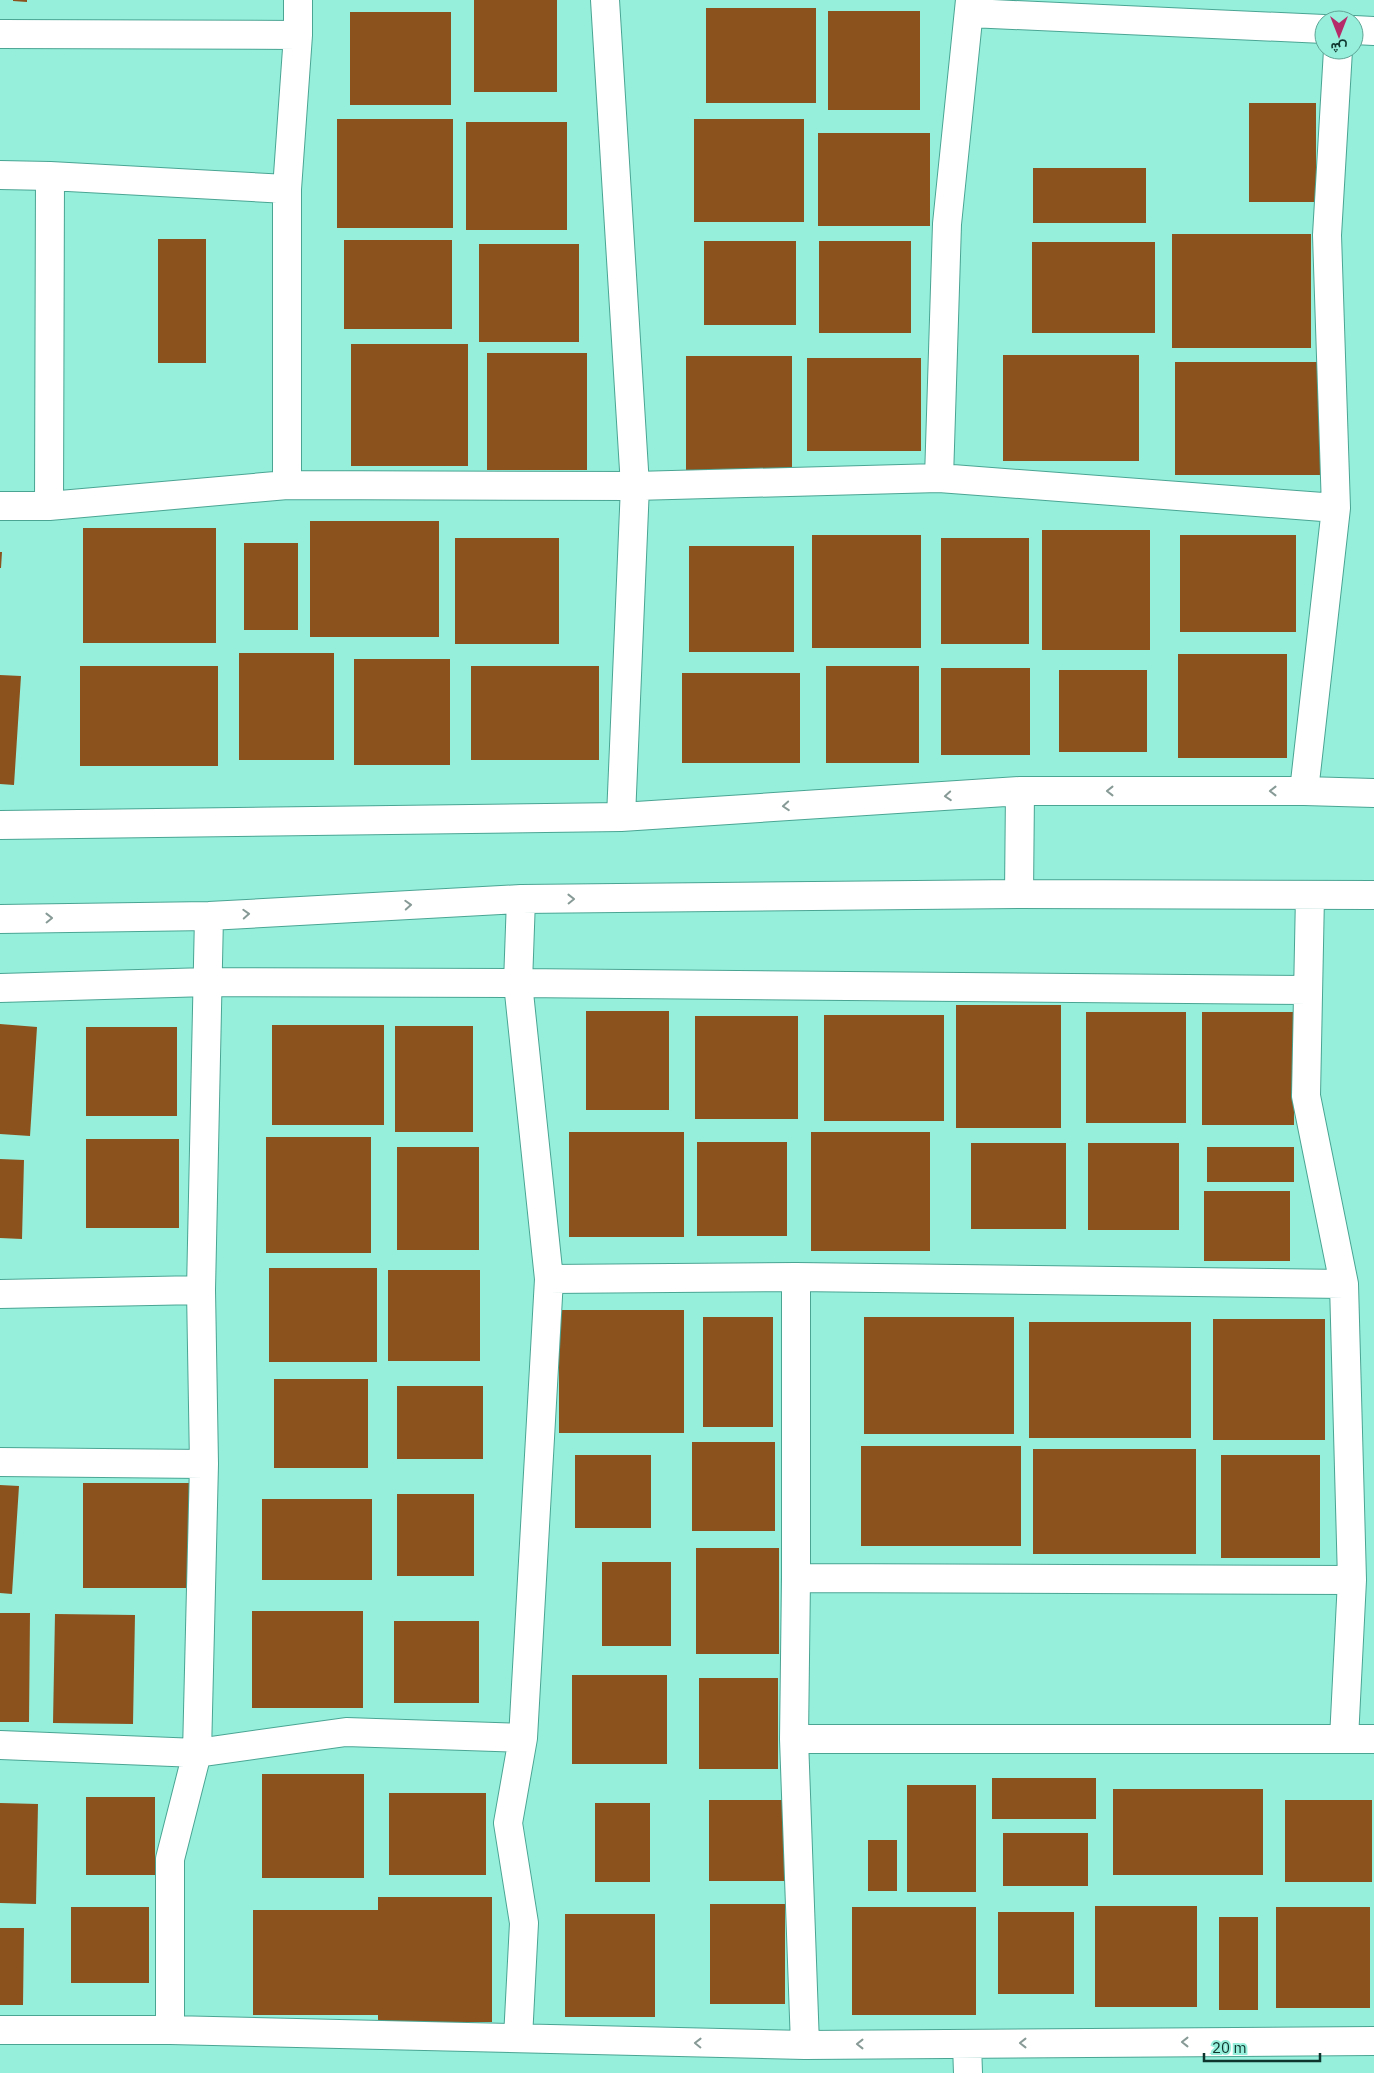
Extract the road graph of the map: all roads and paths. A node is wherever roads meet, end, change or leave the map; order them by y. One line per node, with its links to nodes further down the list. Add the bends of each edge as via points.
1 (298, 0): 6 (street)
2 (605, 0): 13 (street)
3 (970, 7): 4 (street); 11 (street, via 947,224)
4 (1314, 28)
5 (0, 34): 6 (street)
6 (298, 35): 10 (street)
7 (1337, 60): 16 (street, via 1327,235)
8 (0, 175): 9 (street)
9 (50, 176): 10 (street); 15 (street)
10 (287, 189): 12 (street)
11 (939, 478): 13 (street); 16 (street)
12 (287, 484): 13 (street); 15 (street)
13 (635, 486): 20 (street)
14 (0, 506): 15 (street)
15 (49, 506)
16 (1336, 508): 18 (street)
17 (1020, 791): 18 (street, one-way to 17); 20 (street, one-way to 20); 22 (street)
18 (1304, 791): 19 (street)
19 (1374, 793)
20 (621, 816): 21 (street)
21 (0, 825)
22 (1018, 894): 23 (street); 25 (street, one-way to 22)
23 (1310, 895): 24 (street); 31 (street)
24 (1374, 895)
25 (521, 899): 26 (street, one-way to 25); 29 (street)
26 (209, 916): 27 (street, one-way to 26); 28 (street)
27 (0, 919)
28 (208, 982): 29 (street); 30 (street); 35 (street)
29 (518, 983): 31 (street); 33 (street)
30 (0, 988)
31 (1308, 990): 34 (street, via 1306,1096)
32 (796, 1277): 33 (street); 34 (street); 39 (street)
33 (549, 1279): 41 (street)
34 (1344, 1284): 40 (street)
35 (201, 1290): 36 (street); 38 (street)
36 (0, 1294)
37 (0, 1462): 38 (street)
38 (204, 1464): 46 (street)
39 (796, 1578): 40 (street); 42 (street)
40 (1352, 1580): 43 (street)
41 (523, 1738): 46 (street, via 346,1732); 49 (street, via 508,1823 524,1923)
42 (794, 1739): 43 (street); 52 (street)
43 (1344, 1739): 44 (street)
44 (1374, 1740)
45 (0, 1745): 46 (street)
46 (197, 1753): 48 (street, via 170,1858)
47 (0, 2030): 48 (street)
48 (170, 2030): 49 (street)
49 (518, 2038): 52 (street, one-way to 49)
50 (1374, 2041): 51 (street, one-way to 51)
51 (967, 2044): 52 (street, one-way to 52); 53 (street)
52 (805, 2045)
53 (968, 2073)

